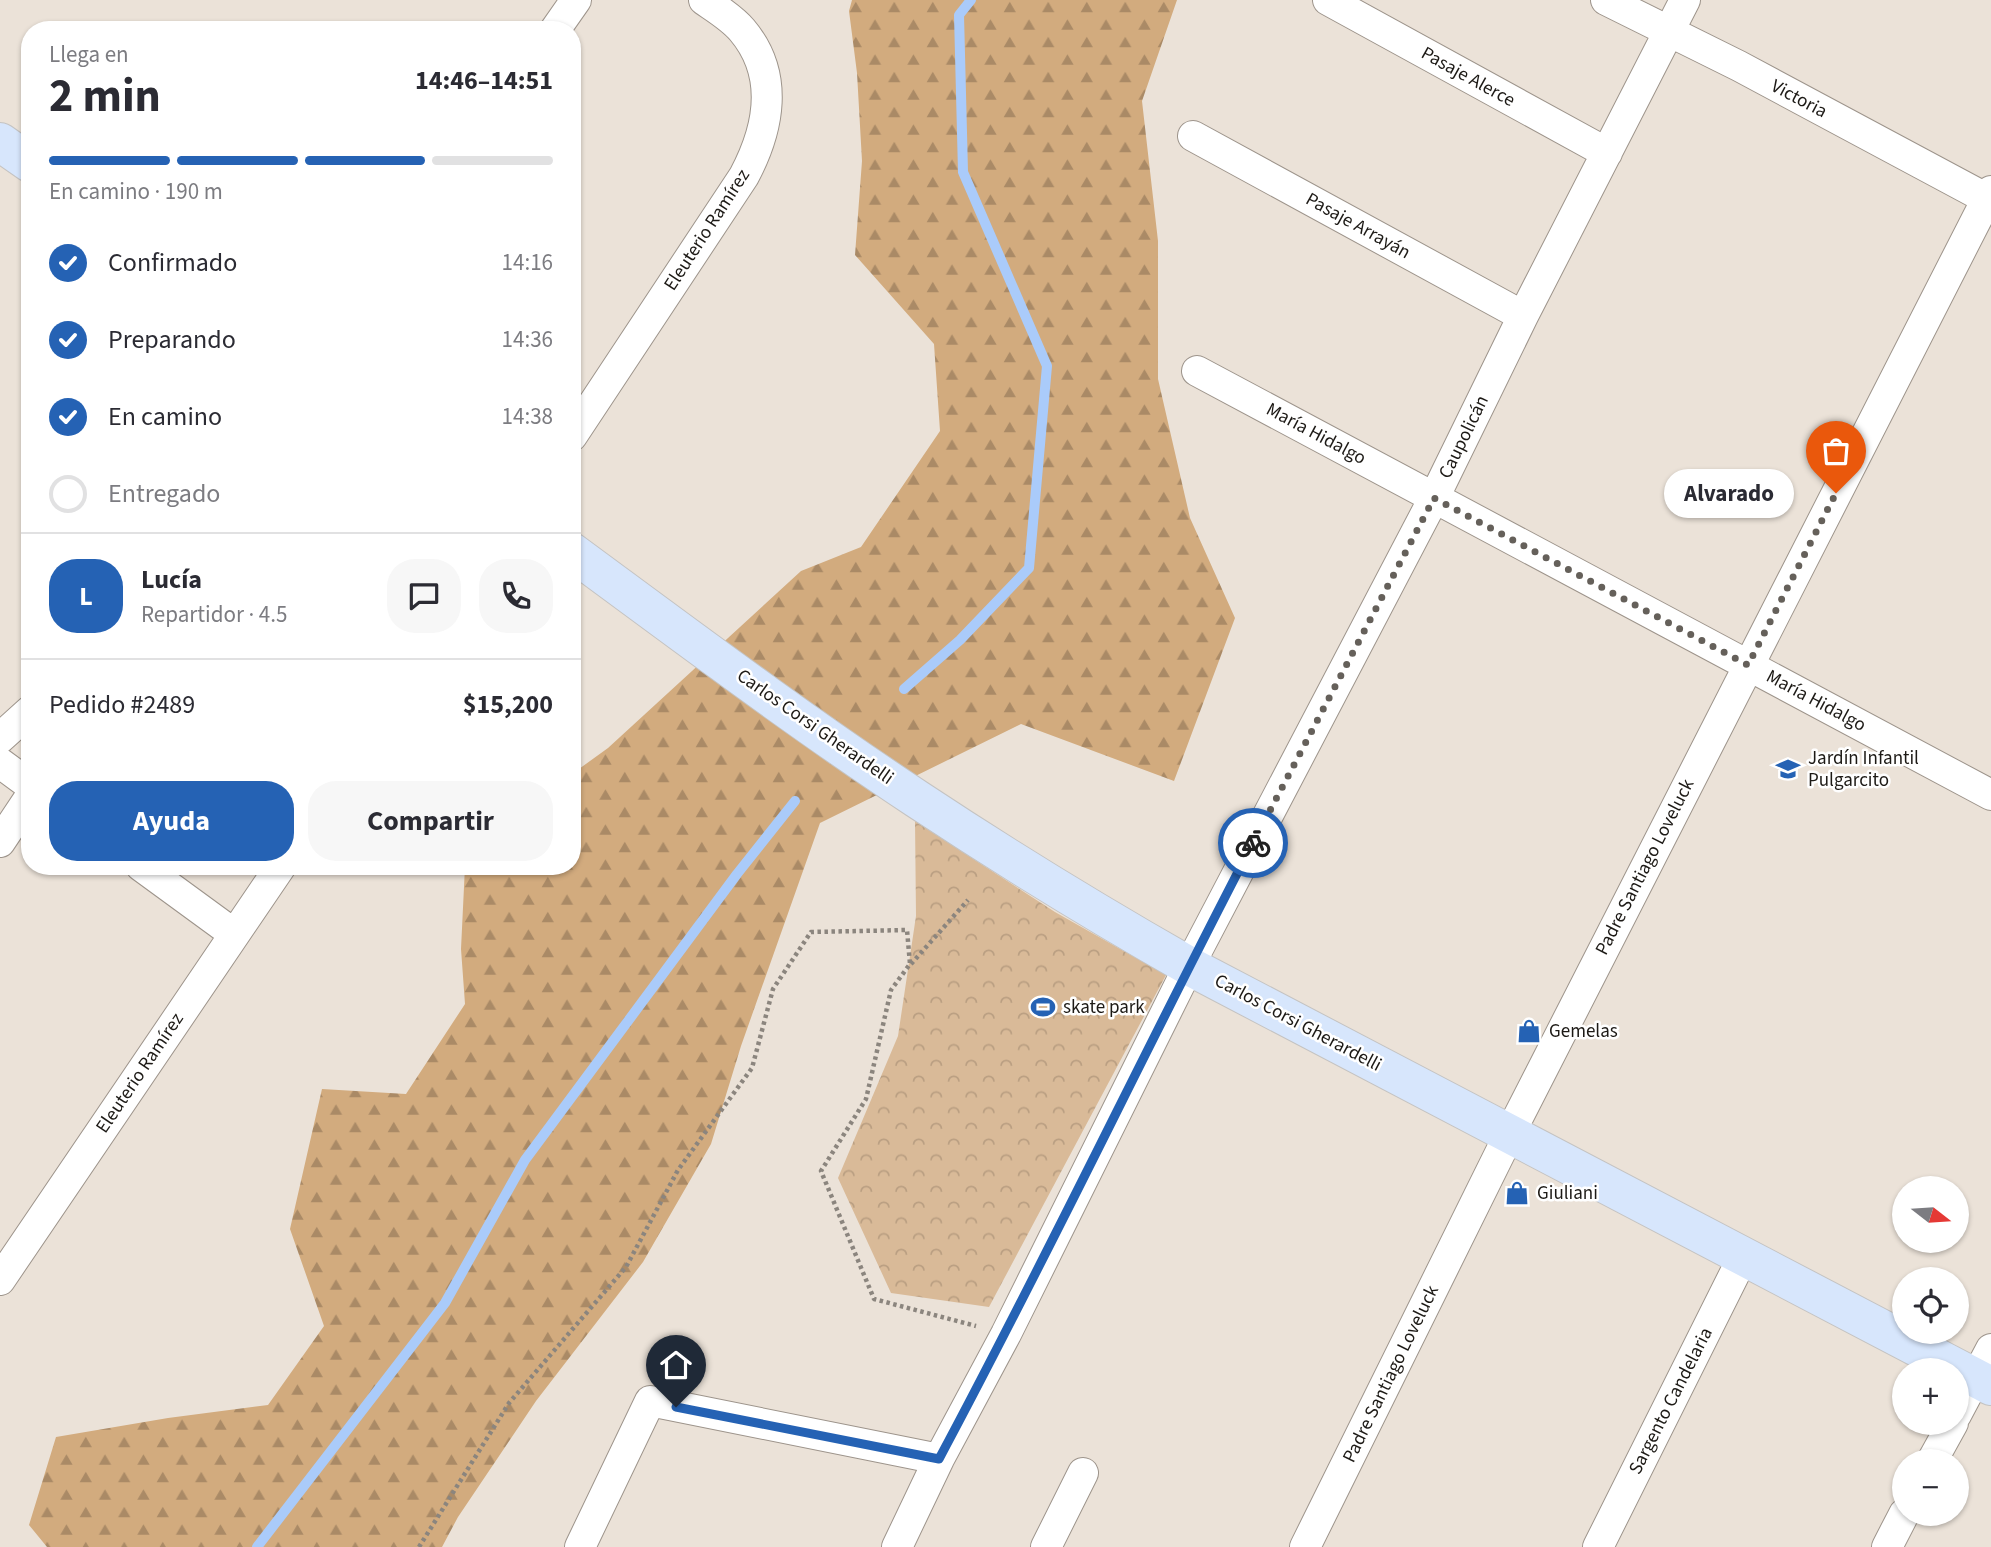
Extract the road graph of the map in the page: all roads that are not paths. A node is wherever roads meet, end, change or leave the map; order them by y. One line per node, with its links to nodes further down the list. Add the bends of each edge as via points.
1 (576, 0): 6 (street)
2 (1328, 0): 10 (street, Pasaje Alerce)
3 (1606, 0): 7 (street, Victoria)
4 (1685, 0): 7 (street, Caupolicán)
5 (715, 7): 15 (street, Eleuterio Ramírez, via 741,28 766,76 767,113 755,156)
6 (561, 21)
7 (1669, 32): 10 (street, Caupolicán); 12 (street, Victoria)
8 (1193, 136): 13 (street, Pasaje Arrayán)
9 (0, 142): 11 (main road)
10 (1607, 153): 13 (street, Caupolicán)
11 (21, 157)
12 (1989, 197): 18 (street, Padre Santiago Loveluck)
13 (1523, 316): 16 (street, Caupolicán)
14 (1197, 371): 16 (street, María Hidalgo)
15 (581, 422)
16 (1434, 498): 18 (street, María Hidalgo); 29 (street, Caupolicán)
17 (581, 559): 29 (main road, Carlos Corsi Gherardelli, via 916,799)
18 (1748, 665): 23 (street, María Hidalgo); 30 (street, Padre Santiago Loveluck)
19 (21, 718): 20 (street)
20 (0, 738)
21 (0, 763): 22 (street)
22 (21, 778)
23 (1991, 794)
24 (21, 810): 25 (street)
25 (0, 842)
26 (153, 875): 28 (street)
27 (275, 875): 28 (street, Eleuterio Ramírez)
28 (234, 934): 32 (street, Eleuterio Ramírez)
29 (1189, 966): 30 (main road, Carlos Corsi Gherardelli); 35 (street, Caupolicán)
30 (1509, 1135): 31 (main road, Carlos Corsi Gherardelli); 41 (street, Padre Santiago Loveluck)
31 (1744, 1255): 33 (main road, Carlos Corsi Gherardelli); 42 (street, Sargento Candelaria)
32 (0, 1280)
33 (1986, 1371): 34 (street)
34 (1969, 1396)
35 (939, 1459): 38 (street, via 650,1401); 39 (street, Caupolicán)
36 (1083, 1473): 40 (street)
37 (1898, 1526): 43 (street)
38 (580, 1547)
39 (897, 1547)
40 (1046, 1547)
41 (1305, 1547)
42 (1598, 1547)
43 (1887, 1547)

